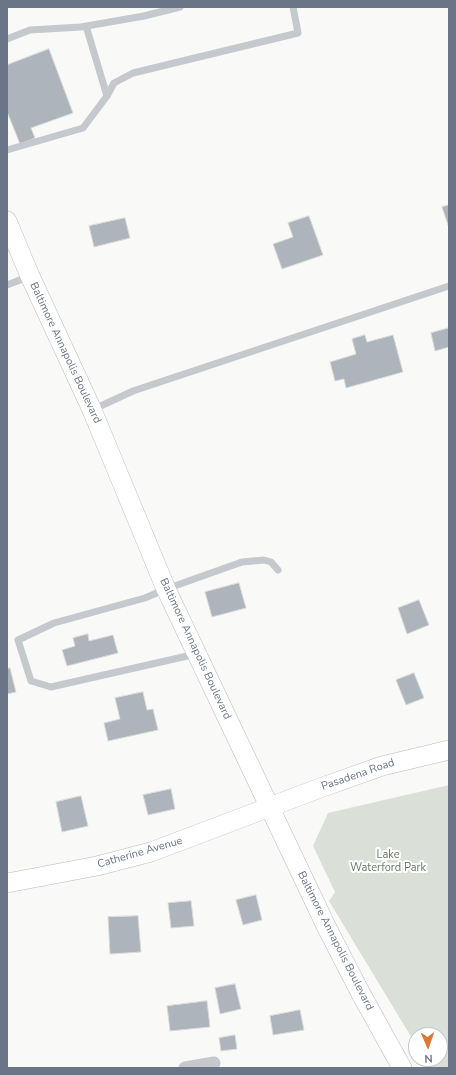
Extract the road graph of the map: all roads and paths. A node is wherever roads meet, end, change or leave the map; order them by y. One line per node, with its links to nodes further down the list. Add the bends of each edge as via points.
1 (180, 7): 3 (lane)
2 (292, 7): 5 (lane, via 298,33 133,73 114,83)
3 (86, 26): 4 (lane, via 30,30); 5 (lane)
4 (7, 39)
5 (107, 96): 6 (lane, via 83,128)
6 (7, 150)
7 (7, 221): 8 (main road, Baltimore Annapolis Boulevard)
8 (30, 276): 9 (lane); 11 (main road, Baltimore Annapolis Boulevard)
9 (7, 285)
10 (449, 286): 11 (lane, via 133,391)
11 (92, 410): 13 (main road, Baltimore Annapolis Boulevard)
12 (278, 570): 13 (lane, via 271,562 250,561)
13 (166, 589): 14 (main road, Baltimore Annapolis Boulevard); 14 (lane, via 145,598 54,623 18,640 31,681 50,687)
14 (196, 654): 16 (main road, Baltimore Annapolis Boulevard)
15 (449, 750): 16 (main road, Pasadena Road, via 382,766)
16 (269, 808): 17 (main road, Catherine Avenue, via 151,852 97,866); 20 (main road, Baltimore Annapolis Boulevard, via 360,992)
17 (7, 883)
18 (214, 1063): 19 (street)
19 (185, 1068)
20 (402, 1068)

